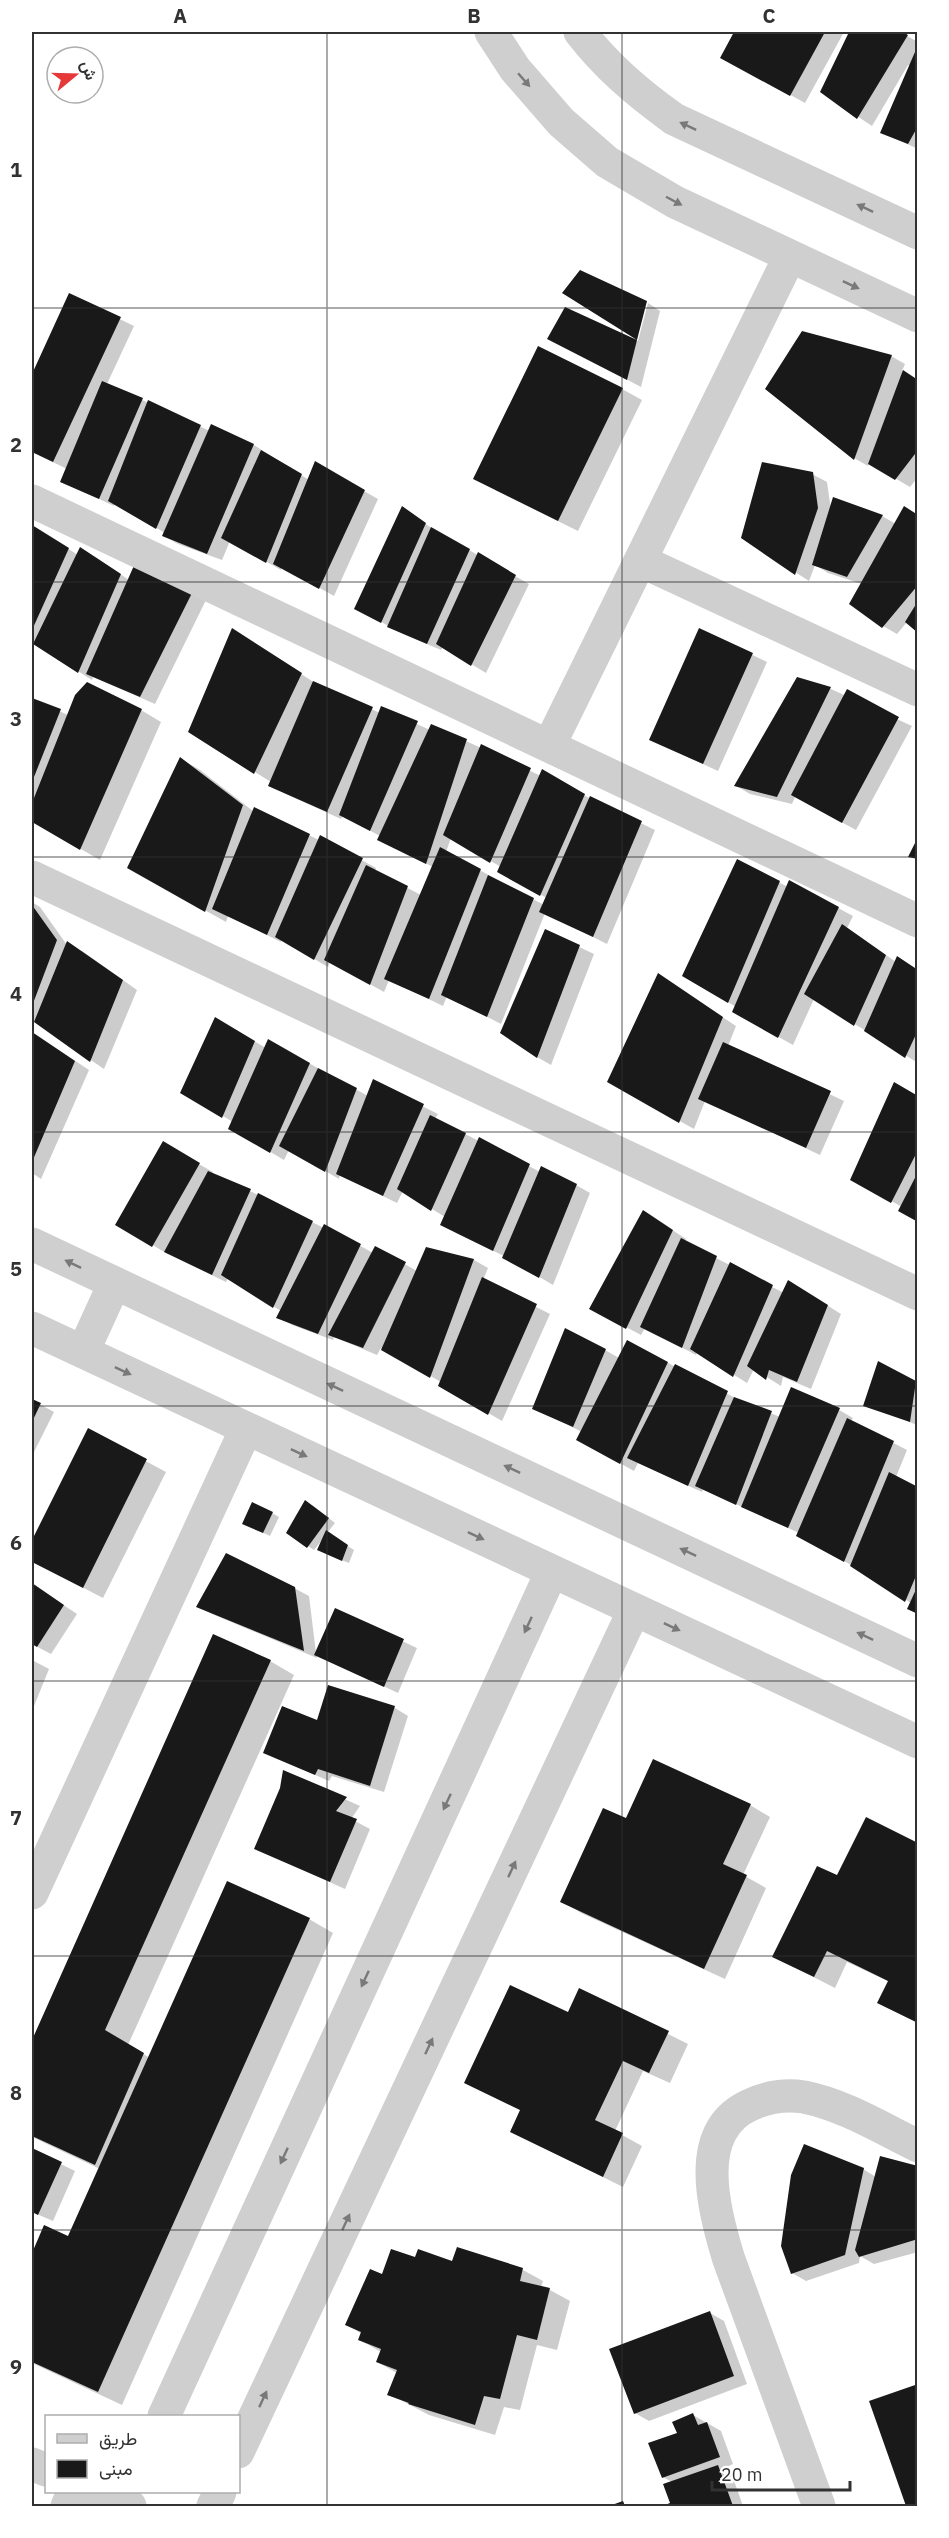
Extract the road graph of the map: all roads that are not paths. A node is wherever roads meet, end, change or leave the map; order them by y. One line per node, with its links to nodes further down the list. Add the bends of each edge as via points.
1 (491, 32): 4 (street, one-way to 4, via 515,69 561,122 607,162 675,202)
2 (580, 32): 3 (street, one-way to 2, via 674,119 609,67)
3 (918, 233)
4 (790, 256): 5 (street, one-way to 5); 7 (street)
5 (918, 316)
6 (32, 501): 9 (street)
7 (641, 561): 8 (street); 9 (street)
8 (918, 690)
9 (549, 746): 11 (street)
10 (32, 877): 14 (street)
11 (918, 921)
12 (32, 1244): 13 (street, one-way to 12)
13 (114, 1284): 16 (street); 20 (street, one-way to 13)
14 (918, 1294)
15 (32, 1328): 16 (street)
16 (83, 1352): 17 (street, one-way to 17)
17 (246, 1429): 18 (street, one-way to 18); 22 (street)
18 (552, 1571): 19 (street); 24 (street, one-way to 24)
19 (634, 1610): 21 (street, one-way to 21); 25 (street, one-way to 19)
20 (918, 1661)
21 (918, 1742)
22 (32, 1893)
23 (918, 2146): 26 (street, via 829,2104 801,2097 769,2097 735,2112 714,2142 712,2180 716,2217)
24 (164, 2415)
25 (240, 2448)
26 (819, 2506)

